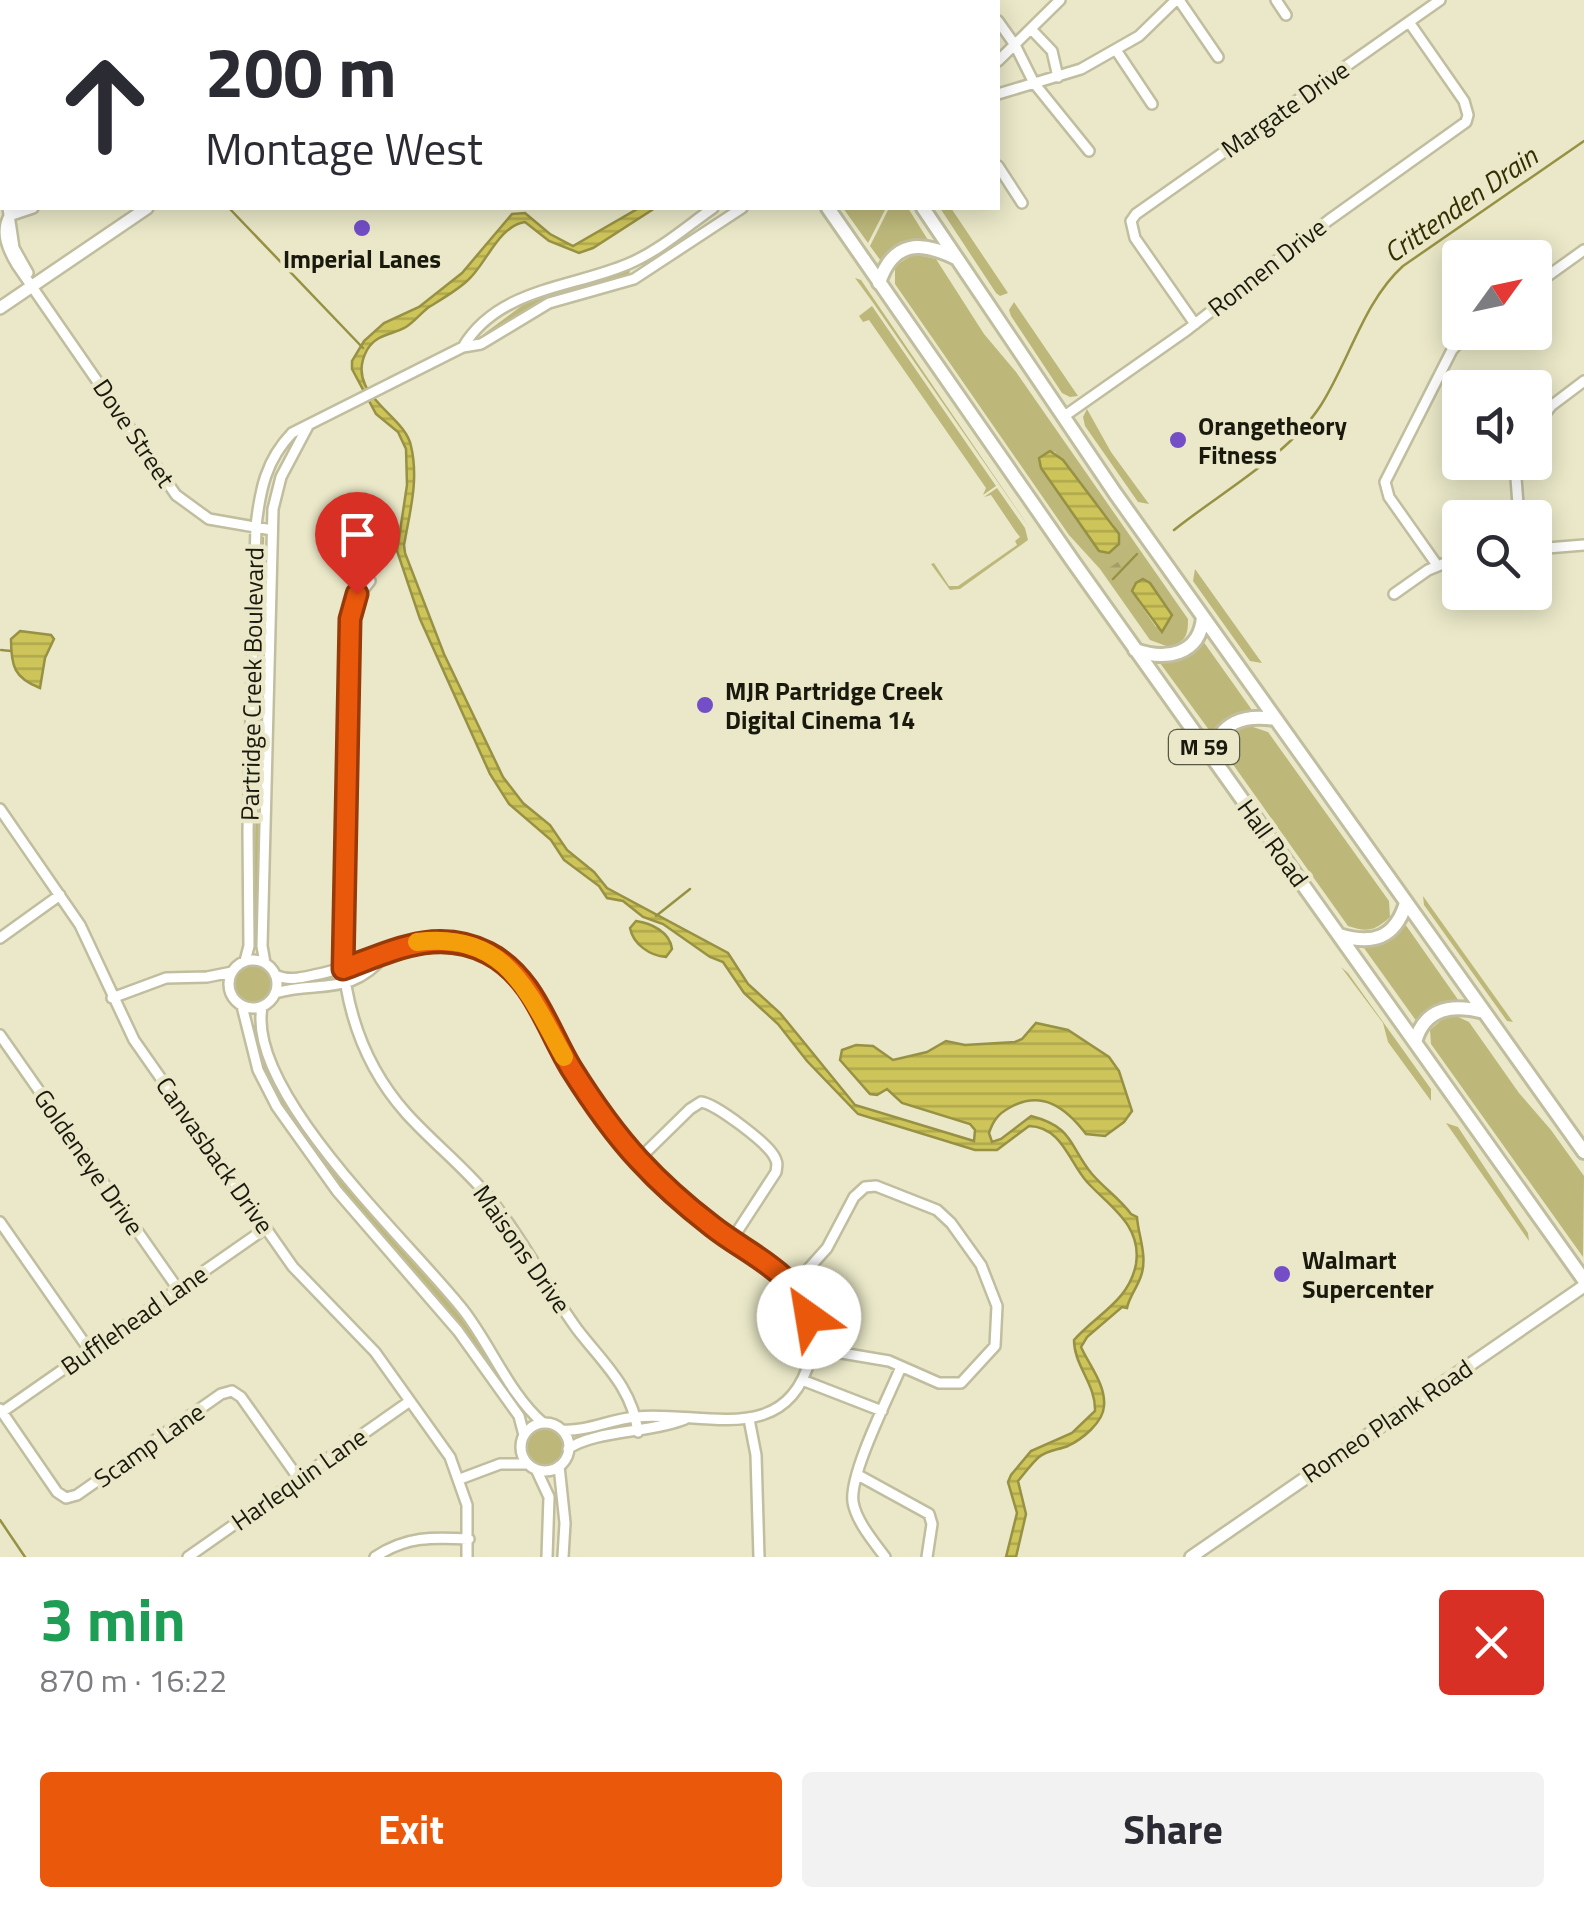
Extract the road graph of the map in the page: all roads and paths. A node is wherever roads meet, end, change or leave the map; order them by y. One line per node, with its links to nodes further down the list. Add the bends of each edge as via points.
1 (1060, 0): 8 (street)
2 (1177, 0): 10 (street); 11 (street)
3 (1276, 0): 5 (street)
4 (1440, 0): 6 (street, Margate Drive)
5 (1286, 15)
6 (1410, 22): 32 (street, Ronnen Drive, via 1464,101 1468,115 1462,127); 32 (street, Margate Drive, via 1131,221 1135,238)
7 (1000, 24): 9 (street)
8 (1031, 29): 9 (street); 13 (street, via 1052,50)
9 (1015, 46): 12 (street); 14 (street)
10 (1116, 50): 13 (street); 16 (street)
11 (1218, 57)
12 (1000, 59)
13 (1058, 77): 14 (street)
14 (1034, 83): 15 (street); 17 (street)
15 (1000, 93)
16 (1152, 104)
17 (1088, 151)
18 (1000, 169): 19 (street)
19 (1022, 203)
20 (144, 210): 30 (main road)
21 (710, 210): 33 (street, Partridge Creek Boulevard, via 630,263 522,298 473,331)
22 (739, 210): 33 (street, Partridge Creek Boulevard, via 634,279 549,304)
23 (829, 210): 29 (highway, Hall Road / M 59)
24 (924, 210): 27 (highway, M 59)
25 (9, 212): 30 (street, Dove Street, via 5,240)
26 (1584, 250): 28 (street)
27 (957, 258): 29 (highway, via 928,246 908,248 892,258); 37 (highway, M 59)
28 (1552, 273)
29 (880, 283): 48 (highway, Hall Road / M 59)
30 (33, 285): 31 (main road); 39 (street, Dove Street, via 176,495 209,518)
31 (0, 308)
32 (1195, 324): 37 (street, Ronnen Drive)
33 (464, 347): 38 (street, Partridge Creek Boulevard)
34 (1452, 350): 44 (street, via 1385,482 1388,497)
35 (1584, 381): 36 (street)
36 (1552, 405)
37 (1063, 417): 47 (highway, M 59)
38 (308, 426): 39 (street, Partridge Creek Boulevard, via 292,433 271,460); 40 (street, Partridge Creek Boulevard, via 281,477)
39 (256, 526): 40 (street, Dove Street); 57 (street, Partridge Creek Boulevard)
40 (272, 530): 58 (street, Partridge Creek Boulevard)
41 (1584, 545): 42 (street)
42 (1552, 548)
43 (1442, 563): 44 (street)
44 (1437, 565): 46 (street)
45 (370, 581): 59 (street, Maisons Drive, via 357,594 350,619)
46 (1394, 594)
47 (1203, 617): 48 (highway, via 1200,635 1179,654); 49 (highway, M 59)
48 (1135, 650): 50 (highway, Hall Road / M 59)
49 (1276, 719): 50 (highway, via 1238,720 1221,732); 53 (highway, M 59)
50 (1210, 755): 54 (highway, Hall Road / M 59)
51 (0, 810): 52 (street, Canvasback Drive)
52 (60, 896): 55 (street); 66 (street, Canvasback Drive)
53 (1406, 903): 54 (highway, via 1396,925 1377,938); 69 (highway, M 59)
54 (1339, 936): 71 (highway, Hall Road / M 59)
55 (0, 938)
56 (386, 954): 59 (street); 63 (street); 73 (street, via 444,940 506,965)
57 (245, 962): 58 (street); 60 (street)
58 (265, 964): 61 (street)
59 (343, 969): 61 (street); 63 (street, Maisons Drive)
60 (232, 972): 62 (street); 64 (street)
61 (275, 975): 65 (street)
62 (208, 978): 64 (street); 66 (street, via 166,978)
63 (344, 982): 65 (street); 87 (street, Maisons Drive, via 359,1037 386,1088 508,1221 575,1326 622,1383)
64 (230, 992): 67 (street)
65 (275, 993): 68 (street)
66 (112, 998): 75 (street, Canvasback Drive, via 134,1040)
67 (242, 1006): 68 (street); 93 (street, via 258,1070 277,1108 337,1191 449,1318 519,1416)
68 (262, 1006): 90 (street, via 265,1048 292,1101 349,1180 465,1312)
69 (1484, 1012): 71 (highway, via 1442,1009 1423,1024); 72 (highway, M 59)
70 (0, 1035): 79 (street, Goldeneye Drive)
71 (1415, 1042): 77 (highway, Hall Road / M 59)
72 (1584, 1152)
73 (638, 1159): 76 (street); 76 (street, via 701,1102 771,1151 776,1172)
74 (0, 1222): 81 (street)
75 (266, 1228): 79 (street, Bufflehead Lane); 84 (street, Canvasback Drive)
76 (731, 1241): 78 (street)
77 (1584, 1283): 110 (main road, Romeo Plank Road)
78 (793, 1286): 80 (street, via 809,1317); 82 (street, via 827,1248 865,1186 937,1210 981,1265 997,1306 994,1346 966,1380 953,1385)
79 (178, 1289): 81 (street, Bufflehead Lane)
80 (812, 1348): 82 (street); 83 (street)
81 (90, 1351): 85 (street, Bufflehead Lane)
82 (900, 1366): 86 (street)
83 (802, 1380): 86 (street); 89 (street, via 780,1404)
84 (410, 1401): 99 (street, Harlequin Lane); 100 (street, Canvasback Drive)
85 (1, 1411): 99 (street, Scamp Lane, via 66,1498 232,1390)
86 (882, 1411): 98 (street)
87 (636, 1417): 88 (street); 91 (street); 92 (street, Maisons Drive)
88 (685, 1419): 89 (street); 92 (street)
89 (749, 1420): 107 (street)
90 (544, 1423): 91 (street); 93 (street, via 532,1426)
91 (562, 1430): 94 (street)
92 (638, 1432): 94 (street, via 582,1440)
93 (523, 1440): 95 (street); 96 (street)
94 (568, 1449): 97 (street)
95 (500, 1464): 96 (street); 100 (street)
96 (532, 1466): 97 (street); 105 (street, via 549,1498)
97 (559, 1466): 106 (street)
98 (858, 1474): 108 (street, via 852,1499); 109 (street, via 930,1514)
99 (298, 1479): 102 (street, Harlequin Lane)
100 (460, 1479): 101 (street)
101 (469, 1539): 103 (street, via 415,1538); 104 (street)
102 (188, 1557)
103 (375, 1557)
104 (468, 1557)
105 (547, 1557)
106 (563, 1557)
107 (759, 1557)
108 (885, 1557)
109 (927, 1557)
110 (1190, 1557)

